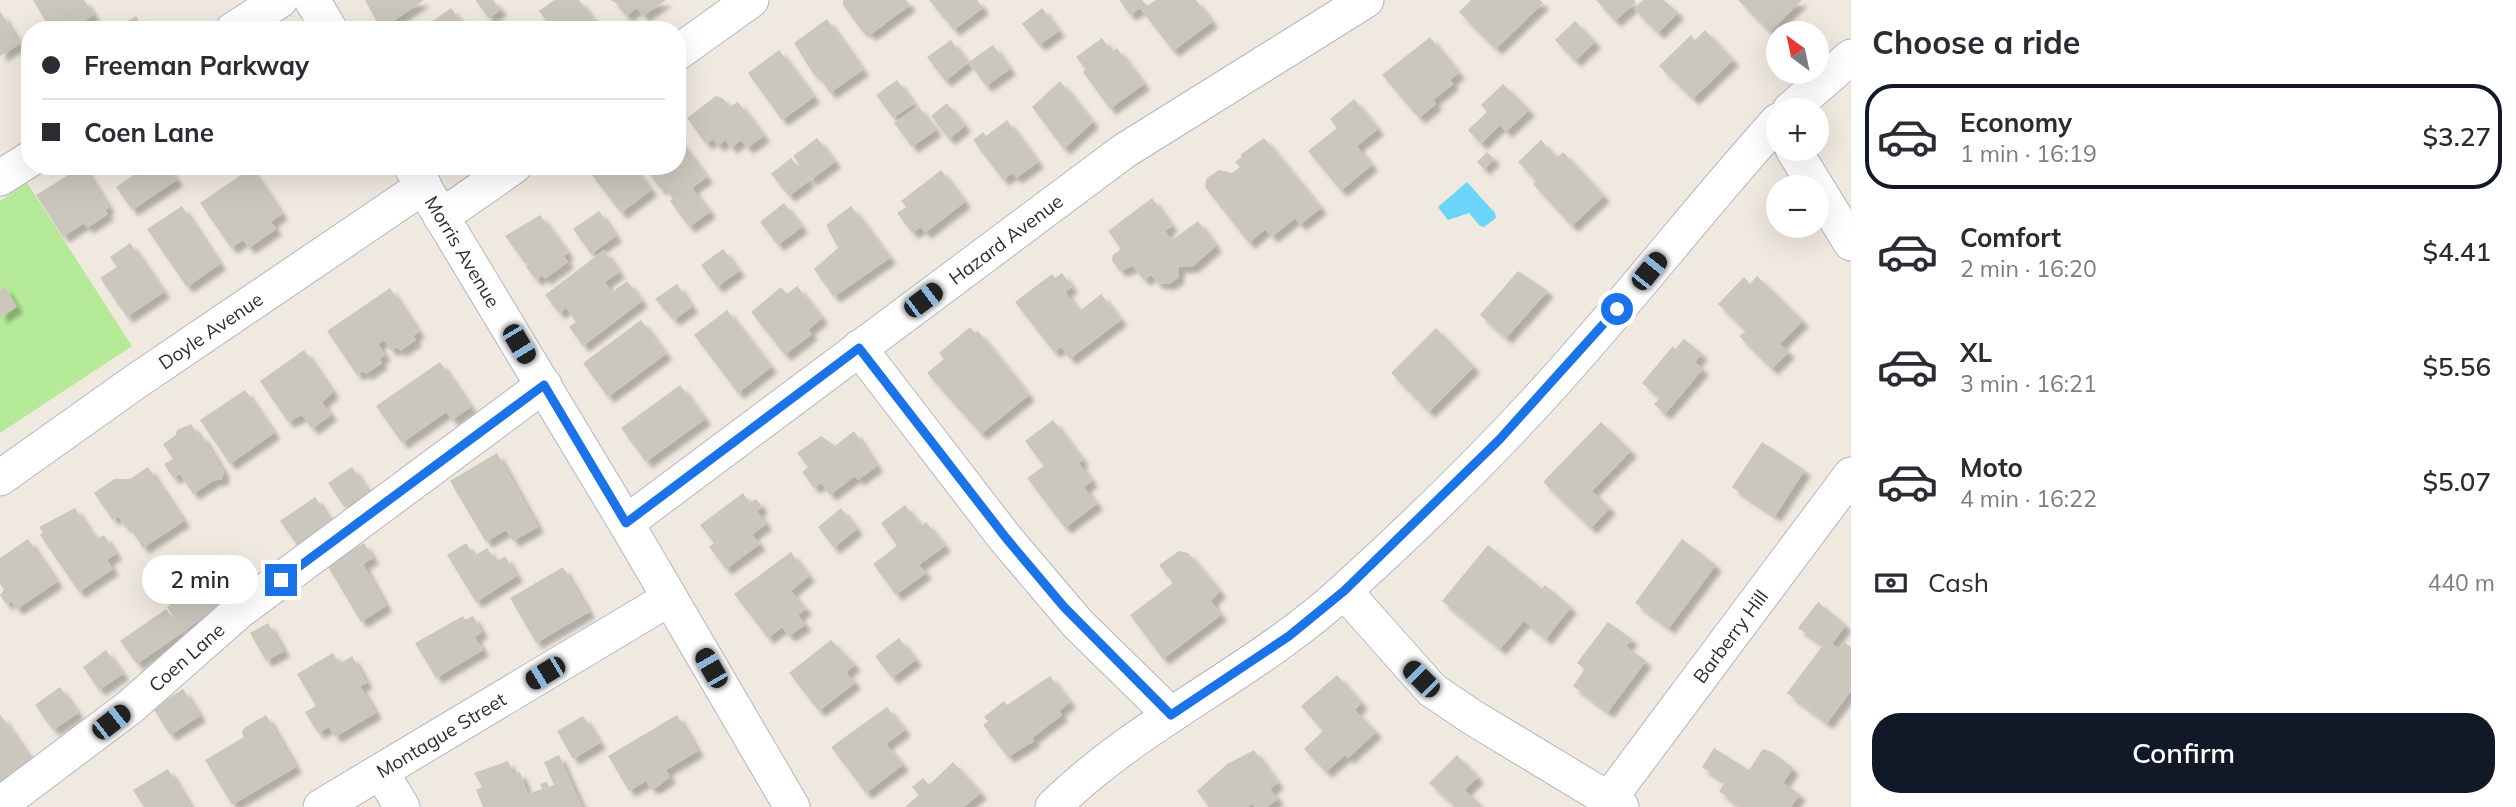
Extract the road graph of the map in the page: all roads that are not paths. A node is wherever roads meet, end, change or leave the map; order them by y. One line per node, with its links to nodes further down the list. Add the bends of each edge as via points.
1 (280, 0): 5 (street)
2 (312, 0): 6 (street)
3 (751, 0): 7 (street)
4 (1366, 0): 18 (street, Hazard Avenue, via 1124,151)
5 (247, 21)
6 (325, 21)
7 (686, 47)
8 (1851, 57): 9 (street)
9 (1810, 98)
10 (1766, 142): 23 (street, via 1689,221 1577,356 1499,440)
11 (1804, 161): 17 (street)
12 (21, 165): 15 (street)
13 (501, 175): 16 (street)
14 (418, 176): 16 (street, Morris Avenue); 21 (street, Doyle Avenue)
15 (0, 178)
16 (441, 218): 19 (street, Morris Avenue)
17 (1851, 243)
18 (859, 348): 22 (street, Hazard Avenue); 25 (street, via 1062,605)
19 (544, 385): 22 (street, Morris Avenue); 28 (street, Coen Lane, via 239,611 130,707)
20 (1851, 474): 27 (street, Barberry Hill)
21 (0, 478)
22 (626, 523): 24 (street, Morris Avenue)
23 (1344, 591): 25 (street, via 1289,636); 27 (street, via 1432,690)
24 (670, 598): 26 (street, Montague Street); 31 (street, Morris Avenue)
25 (1171, 715): 32 (street, via 1099,764)
26 (381, 772): 29 (street, Montague Street); 30 (street)
27 (1615, 803)
28 (0, 806)
29 (321, 807)
30 (402, 807)
31 (792, 807)
32 (1053, 807)

